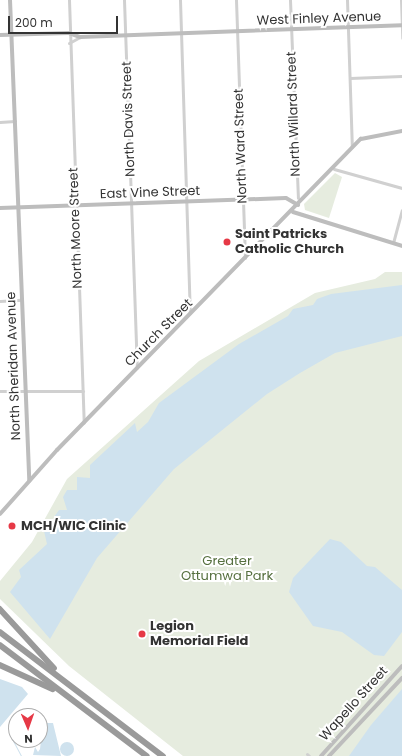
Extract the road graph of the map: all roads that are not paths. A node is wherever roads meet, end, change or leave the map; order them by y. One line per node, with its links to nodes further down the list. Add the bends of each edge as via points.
1 (10, 0): 16 (main road, North Sheridan Avenue)
2 (69, 0): 12 (street, North Moore Street)
3 (124, 0): 17 (street, North Davis Street)
4 (180, 0): 14 (street)
5 (236, 0): 13 (street, North Ward Street)
6 (290, 0): 11 (street, North Willard Street)
7 (347, 0): 10 (street)
8 (401, 0): 9 (street)
9 (402, 25): 10 (main road, West Finley Avenue); 19 (street)
10 (348, 28): 11 (main road, West Finley Avenue); 22 (street)
11 (291, 30): 13 (main road, West Finley Avenue); 29 (street, North Willard Street)
12 (69, 32): 16 (main road); 18 (main road); 20 (street, North Moore Street)
13 (237, 32): 14 (main road, West Finley Avenue); 30 (street, North Ward Street)
14 (181, 34): 17 (main road, West Finley Avenue); 31 (street)
15 (0, 35): 16 (main road)
16 (11, 35): 23 (main road, North Sheridan Avenue)
17 (125, 36): 18 (main road, West Finley Avenue); 32 (street, North Davis Street)
18 (80, 37): 20 (street)
19 (402, 38)
20 (69, 43): 34 (street, North Moore Street)
21 (402, 76): 22 (street)
22 (350, 78): 26 (street)
23 (14, 121): 24 (street); 35 (main road, North Sheridan Avenue)
24 (0, 122)
25 (402, 131): 26 (main road, Church Street, via 369,135)
26 (352, 147): 27 (main road, Church Street)
27 (334, 169): 28 (street); 33 (main road, Church Street)
28 (402, 188)
29 (298, 198)
30 (243, 200): 31 (main road, East Vine Street); 33 (main road, East Vine Street, via 286,198); 41 (street, North Ward Street)
31 (186, 202): 32 (main road, East Vine Street); 44 (street)
32 (132, 204): 34 (main road, East Vine Street); 45 (street, North Davis Street)
33 (298, 205): 38 (main road, Church Street)
34 (76, 206): 35 (main road, East Vine Street); 48 (street, North Moore Street)
35 (18, 207): 36 (main road, East Vine Street); 42 (main road, North Sheridan Avenue)
36 (0, 208)
37 (402, 210): 39 (street)
38 (293, 212): 39 (main road); 41 (main road, Church Street)
39 (393, 243): 40 (main road)
40 (402, 246)
41 (245, 260): 44 (main road, Church Street)
42 (22, 300): 43 (street); 46 (main road, North Sheridan Avenue)
43 (0, 301)
44 (190, 315): 45 (main road, Church Street)
45 (138, 369): 49 (main road, Church Street)
46 (26, 390): 47 (street); 48 (street); 50 (main road, North Sheridan Avenue)
47 (0, 391)
48 (83, 392): 49 (street, North Moore Street)
49 (84, 423): 50 (main road, Church Street)
50 (29, 481): 51 (main road, Church Street)
51 (1, 512)
52 (0, 609): 58 (highway)
53 (0, 632): 58 (highway)
54 (0, 645): 59 (highway)
55 (0, 665): 59 (highway)
56 (402, 666): 62 (main road, Wapello Street)
57 (402, 678): 63 (main road, Wapello Street)
58 (78, 690): 61 (highway)
59 (69, 697): 60 (highway)
60 (147, 756)
61 (163, 756)
62 (321, 756)
63 (329, 756)

